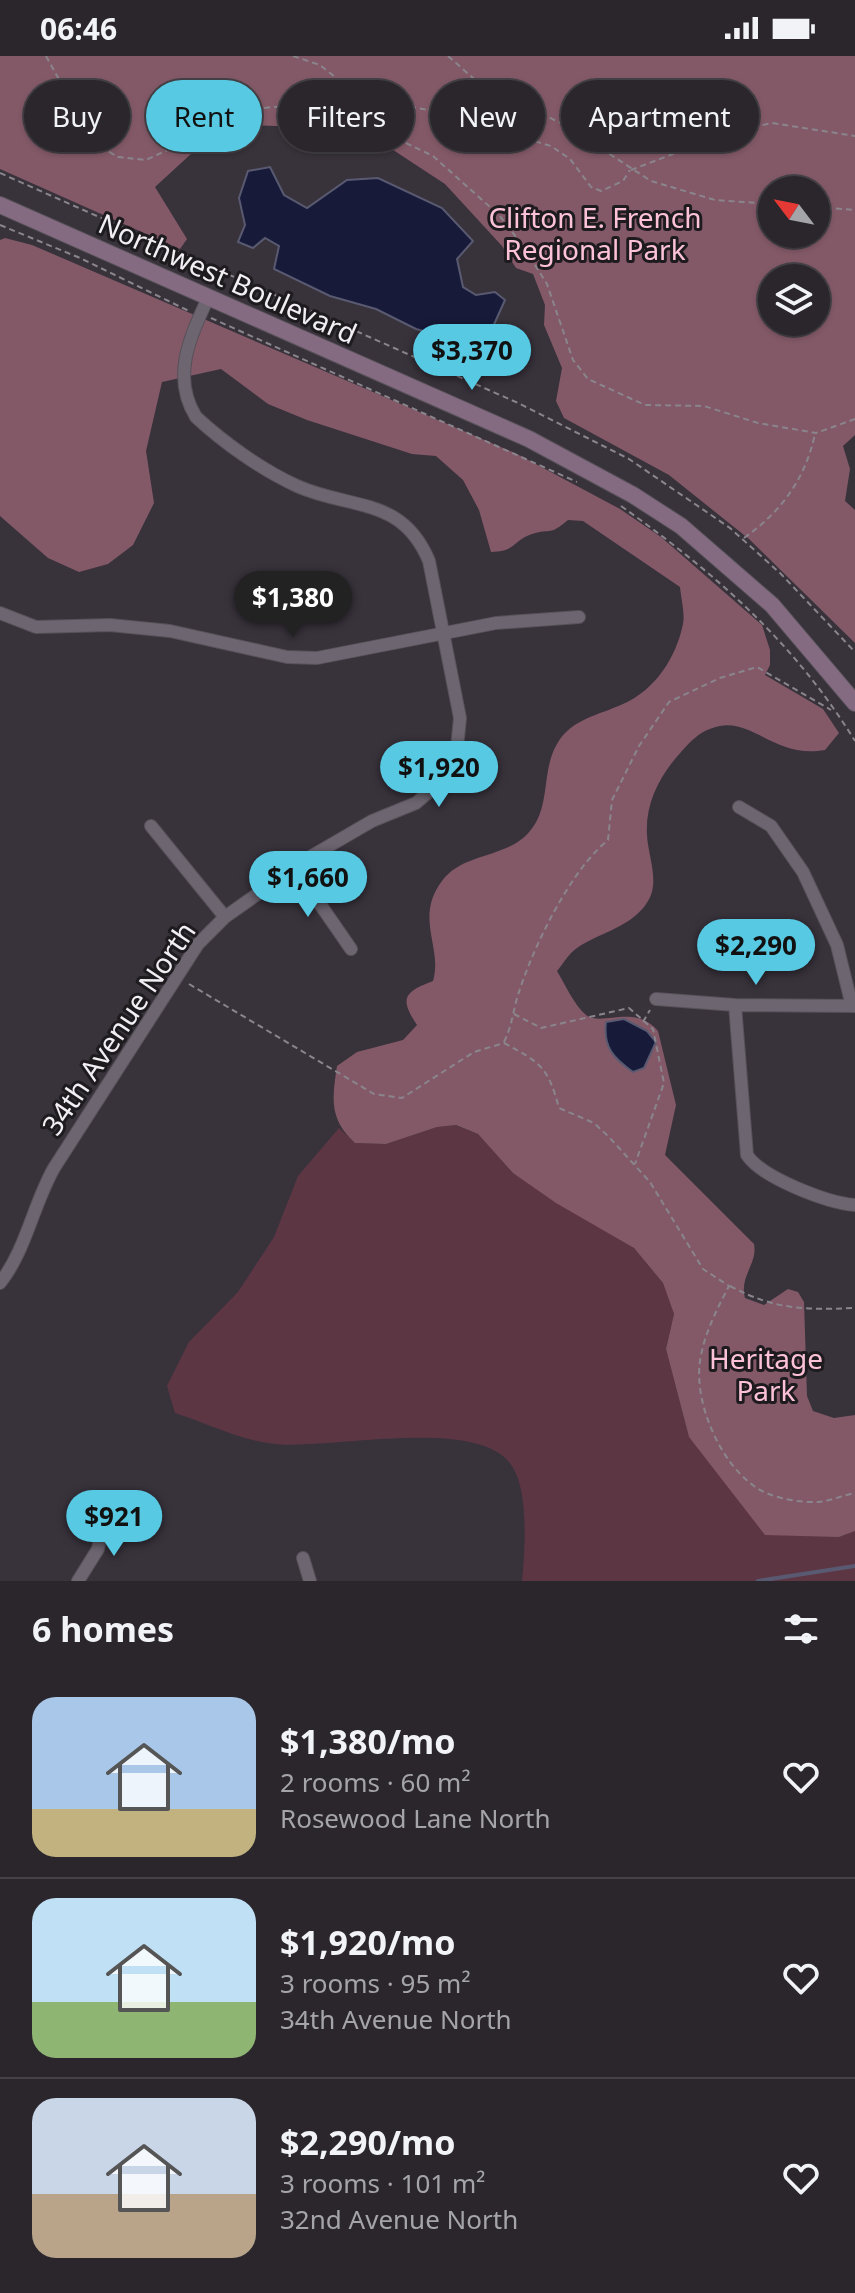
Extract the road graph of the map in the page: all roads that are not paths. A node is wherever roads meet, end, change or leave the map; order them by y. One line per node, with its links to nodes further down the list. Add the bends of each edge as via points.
1 (0, 205): 2 (main road, Northwest Boulevard)
2 (208, 298): 5 (street, 34th Avenue North, via 182,368 184,394 196,417 281,477 375,507 408,527 429,561); 6 (main road, Northwest Boulevard, via 529,439 633,495 681,526 772,605)
3 (0, 613): 5 (street, via 36,627 110,625 170,631 287,657 347,654)
4 (579, 617): 5 (street, via 527,619)
5 (443, 635): 9 (street, 34th Avenue North, via 460,718 456,758 447,776 416,803 340,838)
6 (855, 703)
7 (739, 807): 14 (street, via 771,826 803,872 837,945)
8 (151, 826): 10 (street)
9 (295, 868): 10 (street, 34th Avenue North); 11 (street)
10 (225, 917): 16 (street, 34th Avenue North, via 176,976 54,1168 17,1258)
11 (351, 949)
12 (656, 999): 13 (street)
13 (735, 1005): 14 (street); 15 (street, via 747,1155 760,1168 828,1201)
14 (853, 1006)
15 (855, 1205)
16 (0, 1283)
17 (104, 1517): 19 (street, via 98,1549)
18 (303, 1558): 20 (street)
19 (78, 1581)
20 (310, 1581)

